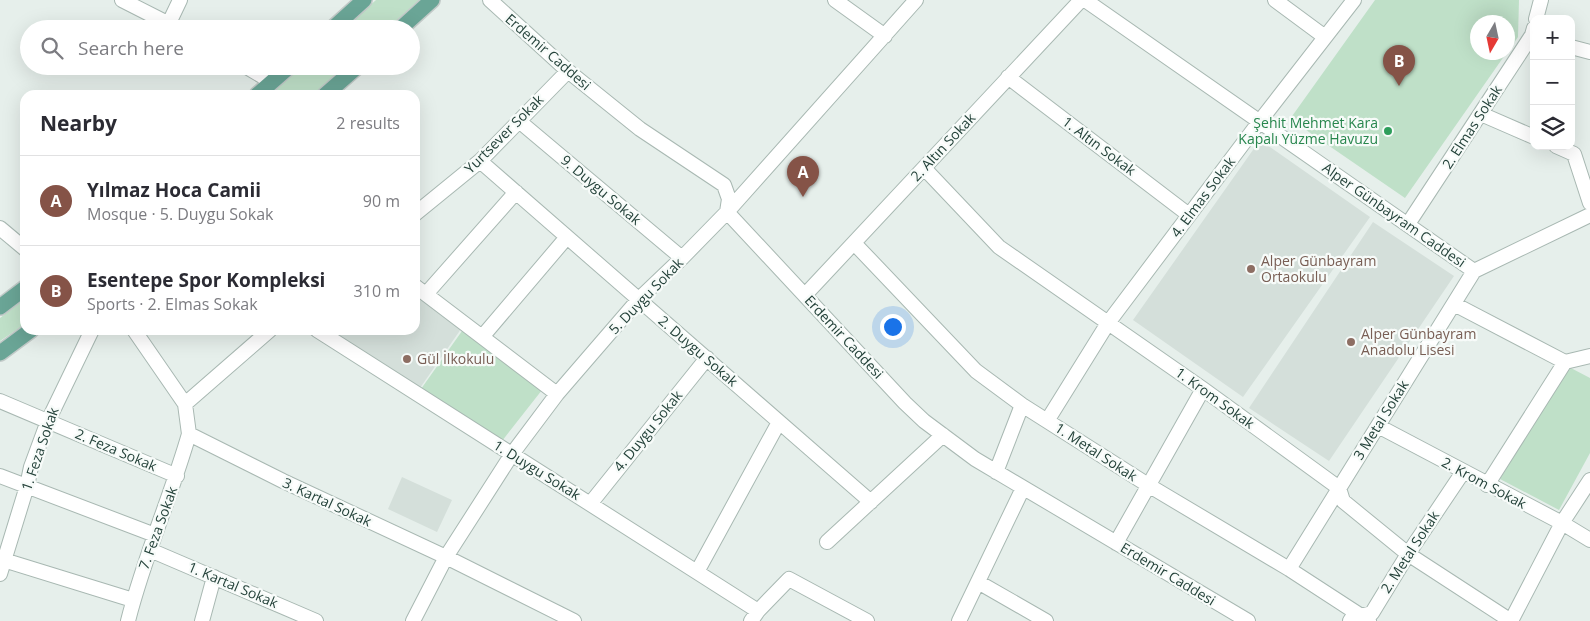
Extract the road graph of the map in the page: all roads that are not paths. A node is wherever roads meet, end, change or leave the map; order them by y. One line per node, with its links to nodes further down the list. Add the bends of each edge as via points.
1 (122, 0): 14 (street)
2 (180, 0): 15 (street)
3 (364, 0): 16 (main road)
4 (432, 0): 17 (main road)
5 (490, 0): 23 (street, Erdemir Caddesi)
6 (835, 0): 18 (street)
7 (916, 0): 18 (street, 5. Duygu Sokak)
8 (1080, 0): 27 (street, 2. Altın Sokak)
9 (1085, 0): 33 (street, Alper Günbayram Caddesi)
10 (1276, 0): 19 (street)
11 (1354, 0): 19 (street, 4. Elmas Sokak)
12 (1541, 0): 13 (street)
13 (1537, 15)
14 (162, 20)
15 (175, 20)
16 (342, 20)
17 (410, 20)
18 (885, 36): 41 (street, 5. Duygu Sokak)
19 (1324, 38): 33 (street, 4. Elmas Sokak)
20 (1530, 38): 31 (street, 2. Elmas Sokak)
21 (1575, 48): 22 (street)
22 (1590, 52)
23 (568, 71): 32 (street, Yurtsever Sokak); 41 (street, Erdemir Caddesi, via 640,130 724,186 729,199)
24 (260, 75): 28 (street)
25 (280, 75): 28 (main road)
26 (348, 75): 30 (main road)
27 (1008, 78): 37 (street, 2. Altın Sokak); 42 (street, 1. Altın Sokak)
28 (272, 82): 29 (main road)
29 (263, 90)
30 (331, 90)
31 (1481, 114): 34 (street); 44 (street, 2. Elmas Sokak)
32 (519, 121): 36 (street, Yurtsever Sokak); 49 (street, 9. Duygu Sokak)
33 (1260, 121): 42 (street, 4. Elmas Sokak); 44 (street, Alper Günbayram Caddesi)
34 (1530, 135)
35 (1565, 150): 39 (street, via 1574,154)
36 (480, 161): 38 (street, 2. Duygu Sokak); 40 (street, Yurtsever Sokak)
37 (924, 168): 47 (street, 2. Altın Sokak); 57 (street, 1. Krom Sokak, via 1000,247)
38 (516, 192): 46 (street, 2. Duygu Sokak); 51 (street)
39 (1590, 203)
40 (420, 210)
41 (727, 212): 49 (street, 5. Duygu Sokak); 53 (street, Erdemir Caddesi)
42 (1189, 215): 57 (street, 4. Elmas Sokak)
43 (1590, 216): 50 (street, Alper Günbayram Caddesi)
44 (1408, 224): 50 (street, Alper Günbayram Caddesi)
45 (0, 228): 48 (street)
46 (568, 237): 54 (street, 2. Duygu Sokak); 63 (street)
47 (854, 243): 53 (street, 2. Altın Sokak); 72 (street, 1. Metal Sokak, via 976,371)
48 (20, 245)
49 (682, 258): 54 (street, 5. Duygu Sokak)
50 (1474, 271): 55 (street, 3 Metal Sokak)
51 (420, 290): 63 (street)
52 (20, 292): 56 (main road)
53 (805, 295): 78 (street, Erdemir Caddesi, via 905,403)
54 (639, 299): 66 (street, 2. Duygu Sokak); 69 (street, 5. Duygu Sokak)
55 (1454, 304): 67 (street); 76 (street, 3 Metal Sokak)
56 (0, 307)
57 (1108, 323): 68 (street, 1. Krom Sokak); 73 (street, 4. Elmas Sokak)
58 (24, 335): 64 (main road)
59 (90, 335): 74 (street, 1. Feza Sokak)
60 (137, 335): 71 (street)
61 (264, 335): 71 (street)
62 (325, 335): 79 (street, 1. Duygu Sokak)
63 (482, 337): 69 (street)
64 (0, 353)
65 (1590, 356): 67 (street)
66 (707, 358): 75 (street, 2. Duygu Sokak); 91 (street, 4. Duygu Sokak)
67 (1565, 362): 85 (street)
68 (1203, 389): 86 (street); 89 (street, 1. Krom Sokak)
69 (557, 394): 79 (street, 5. Duygu Sokak)
70 (0, 401): 74 (street, 2. Feza Sokak)
71 (185, 404): 77 (street)
72 (1022, 405): 73 (street, 1. Metal Sokak); 80 (street)
73 (1047, 420): 86 (street, 1. Metal Sokak)
74 (48, 421): 83 (street, 2. Feza Sokak); 87 (street, 1. Feza Sokak)
75 (780, 422): 90 (street, 2. Duygu Sokak); 102 (street)
76 (1378, 426): 81 (street, 2. Krom Sokak); 89 (street, 3 Metal Sokak)
77 (189, 434): 83 (street, 7. Feza Sokak); 99 (street, 3. Kartal Sokak)
78 (943, 436): 80 (street, Erdemir Caddesi); 90 (street)
79 (512, 454): 91 (street, 1. Duygu Sokak); 99 (street, 5. Duygu Sokak)
80 (996, 472): 88 (street, Erdemir Caddesi)
81 (1463, 472): 85 (street, 2. Krom Sokak); 98 (street, 2. Metal Sokak)
82 (0, 476): 87 (street)
83 (177, 476): 93 (street, 7. Feza Sokak)
84 (1590, 480): 92 (street)
85 (1487, 484): 92 (street, 2. Krom Sokak)
86 (1148, 485): 96 (street); 101 (street, 1. Metal Sokak)
87 (27, 486): 93 (street); 100 (street, 1. Feza Sokak)
88 (1023, 488): 96 (street, Erdemir Caddesi); 104 (street)
89 (1339, 488): 98 (street, 1. Krom Sokak, via 1343,501); 101 (street, 3 Metal Sokak)
90 (871, 502): 95 (street)
91 (590, 504): 102 (street, 1. Duygu Sokak)
92 (1562, 524): 94 (street, 2. Krom Sokak); 117 (street)
93 (155, 535): 97 (street, 7. Feza Sokak)
94 (1590, 540)
95 (827, 542)
96 (1116, 543): 116 (street, Erdemir Caddesi)
97 (150, 550): 103 (street, 1. Kartal Sokak); 105 (street, 7. Feza Sokak)
98 (1408, 554): 107 (street, 2. Metal Sokak, via 1372,613); 117 (street, 1. Krom Sokak)
99 (446, 557): 111 (street, 5. Duygu Sokak); 112 (street, 3. Kartal Sokak)
100 (1, 564): 105 (street)
101 (1289, 569): 107 (street, 1. Metal Sokak)
102 (697, 572): 106 (street, 1. Duygu Sokak)
103 (214, 577): 109 (street); 110 (street, 1. Kartal Sokak)
104 (978, 582): 114 (street); 115 (street)
105 (133, 600): 108 (street, 7. Feza Sokak)
106 (754, 616): 113 (street, via 789,579)
107 (1360, 619)
108 (128, 621)
109 (202, 621)
110 (316, 621)
111 (414, 621)
112 (574, 621)
113 (867, 621)
114 (959, 621)
115 (1046, 621)
116 (1248, 621)
117 (1511, 621)

